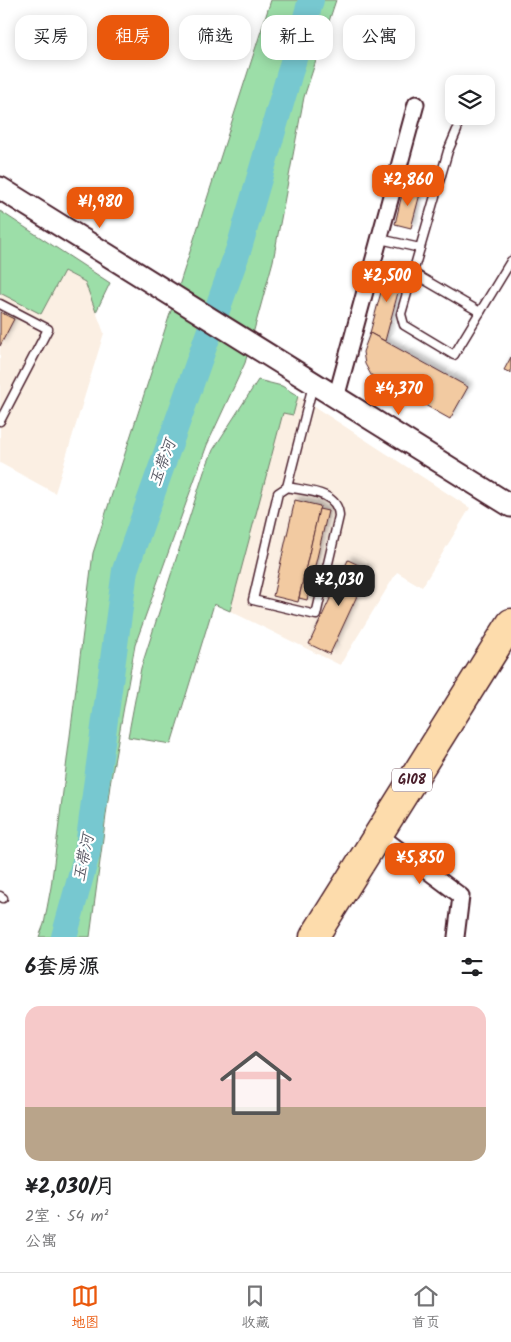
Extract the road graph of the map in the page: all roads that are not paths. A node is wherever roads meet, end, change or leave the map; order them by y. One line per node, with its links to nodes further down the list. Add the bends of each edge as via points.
1 (416, 104): 4 (street)
2 (457, 130): 5 (lane)
3 (0, 188): 10 (street)
4 (380, 239): 5 (lane); 11 (street)
5 (420, 248): 7 (lane)
6 (511, 261): 9 (lane)
7 (413, 273): 9 (lane); 9 (lane, via 401,314 404,325 454,356)
8 (0, 304): 12 (lane, via 48,329)
9 (480, 312)
10 (314, 384): 11 (street); 13 (lane)
11 (336, 398): 14 (street)
12 (0, 421)
13 (287, 487): 13 (lane, via 328,496 339,510 316,615 253,600 278,493)
14 (511, 506)
15 (511, 623): 16 (highway, G108)
16 (378, 834): 17 (highway, G108); 18 (street, via 461,896)
17 (314, 937)
18 (456, 937)

